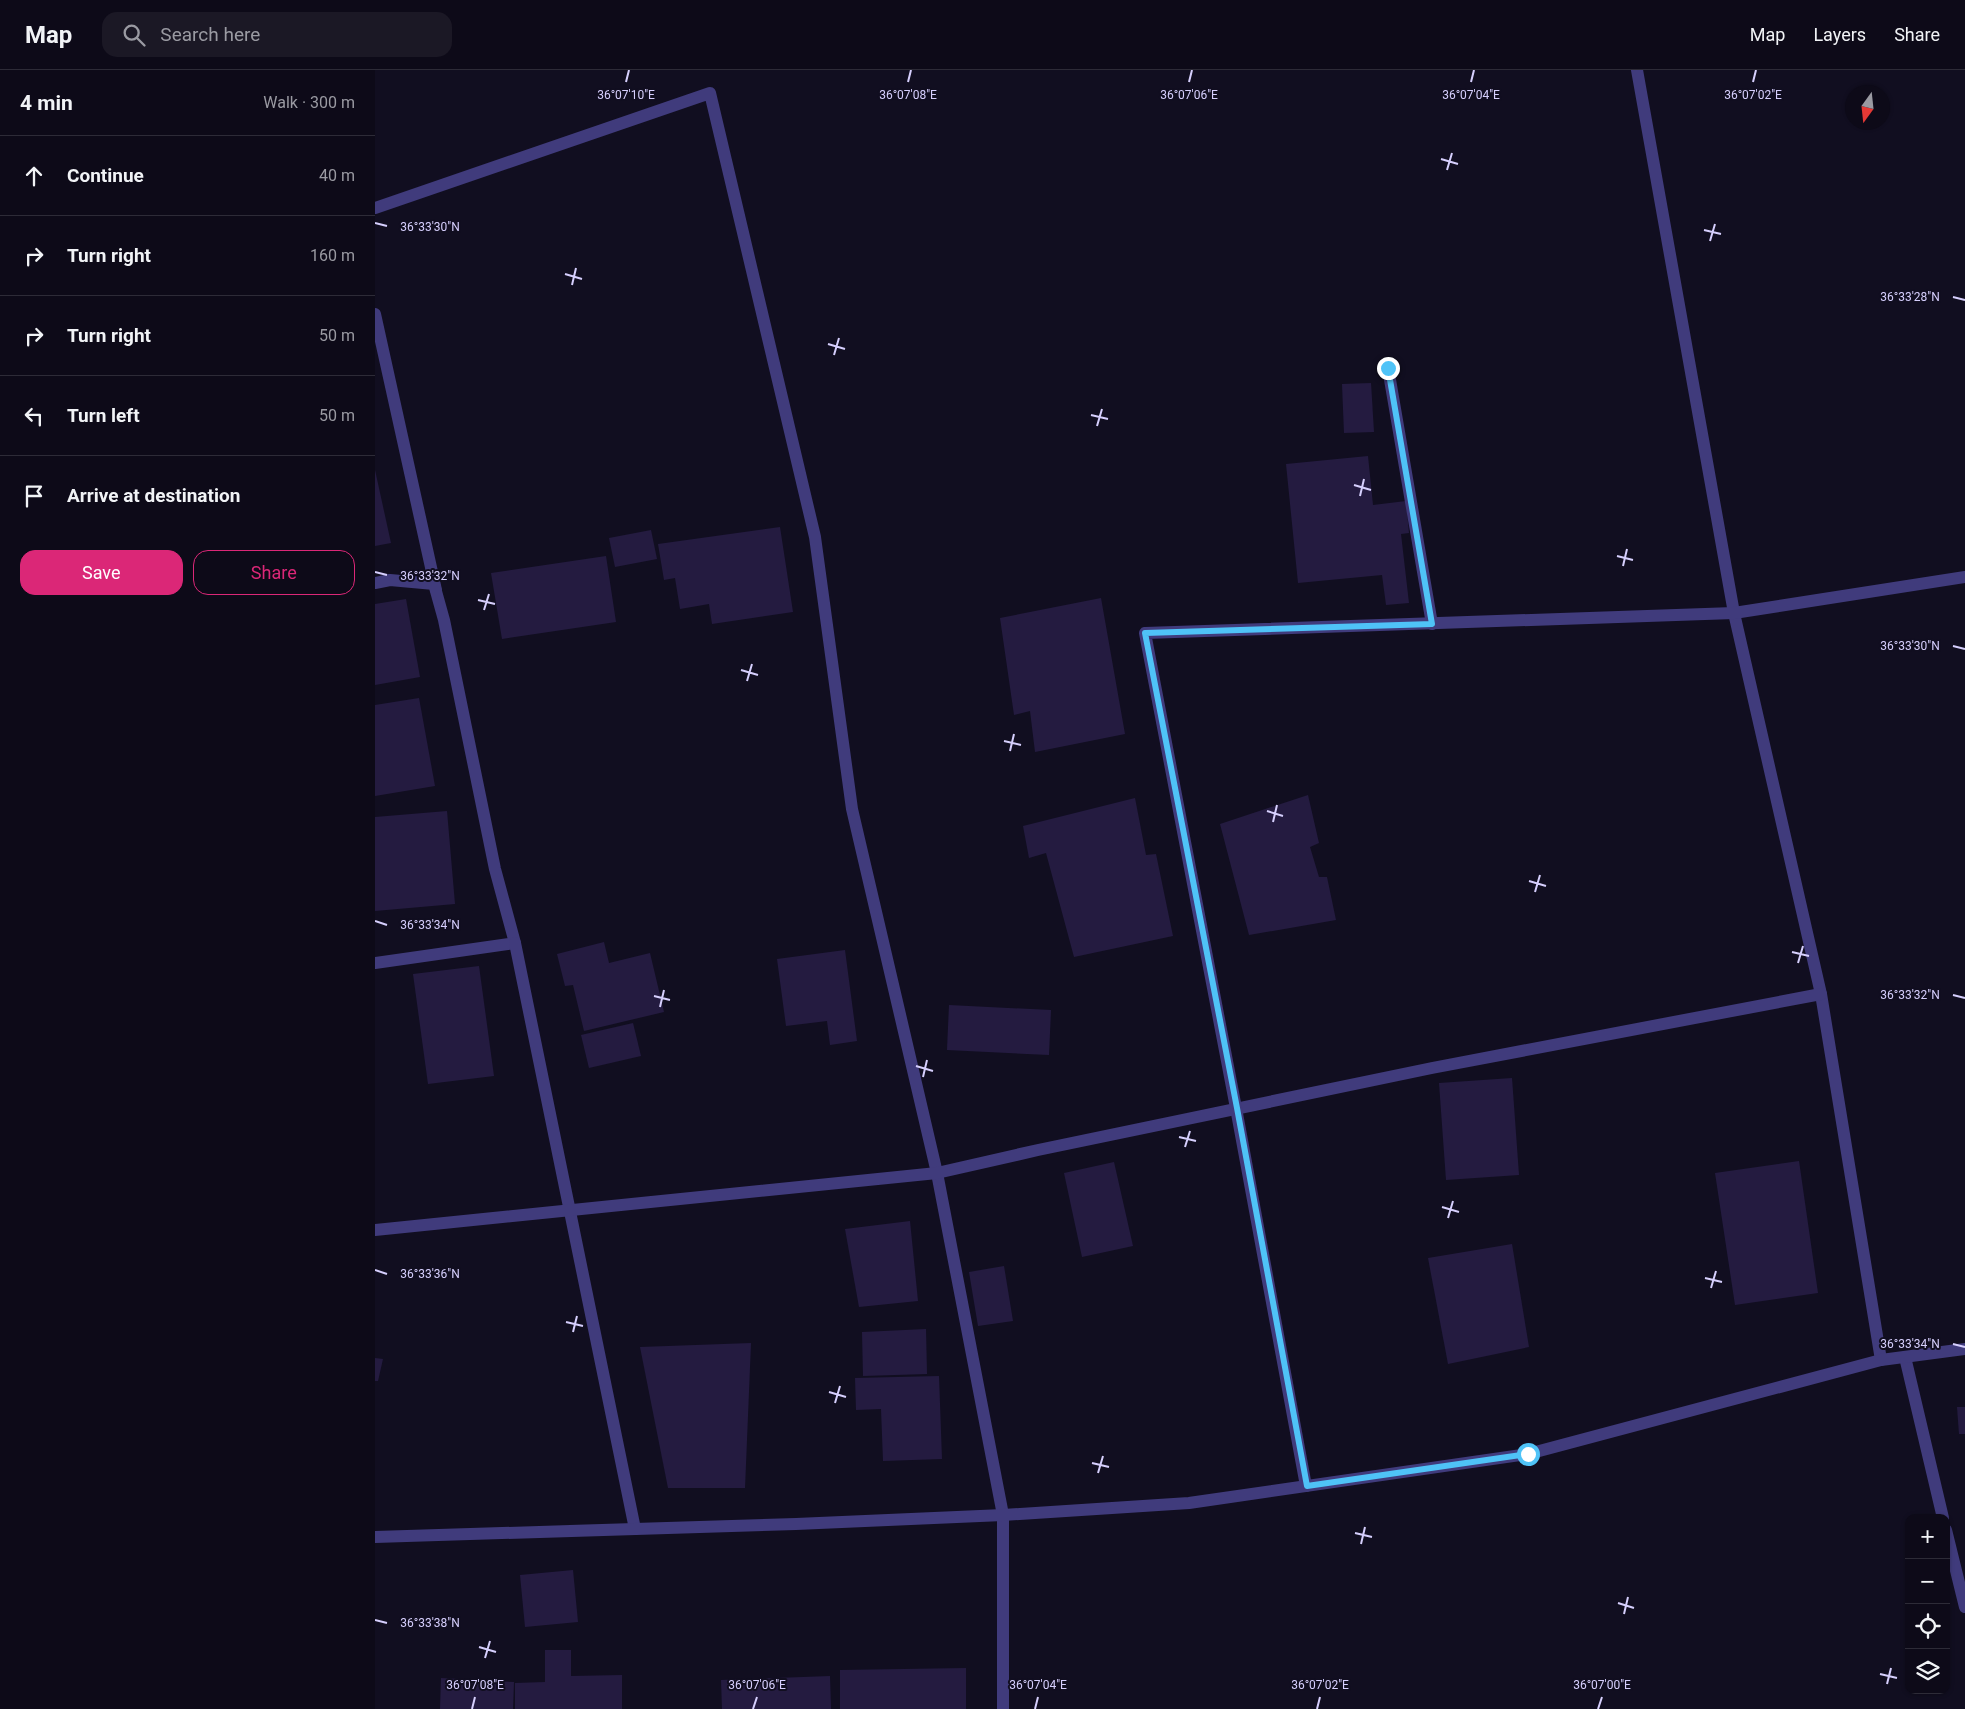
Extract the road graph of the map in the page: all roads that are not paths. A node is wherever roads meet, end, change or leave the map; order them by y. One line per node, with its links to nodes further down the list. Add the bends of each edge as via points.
1 (1637, 70): 8 (street)
2 (375, 208): 14 (street, via 711,93 815,537 852,809)
3 (375, 314): 7 (street)
4 (1388, 368): 9 (street)
5 (1965, 577): 8 (street)
6 (375, 583): 7 (street, via 390,580 434,584)
7 (437, 594): 10 (street, via 495,869)
8 (1734, 613): 9 (street); 12 (street)
9 (1432, 624): 13 (street, via 1145,633)
10 (515, 943): 11 (street); 15 (street)
11 (375, 963)
12 (1821, 994): 13 (street); 19 (street)
13 (1237, 1108): 14 (street); 20 (street)
14 (937, 1173): 15 (street); 22 (street)
15 (570, 1210): 16 (street); 23 (street)
16 (375, 1230)
17 (1965, 1349): 18 (street)
18 (1905, 1357): 19 (street); 21 (street)
19 (1881, 1360): 20 (street, via 1528,1454)
20 (1307, 1486): 22 (street, via 1189,1503)
21 (1942, 1514)
22 (1003, 1515): 23 (street); 27 (street)
23 (635, 1529): 24 (street)
24 (375, 1537)
25 (1950, 1546): 26 (street)
26 (1965, 1607)
27 (1003, 1709)

